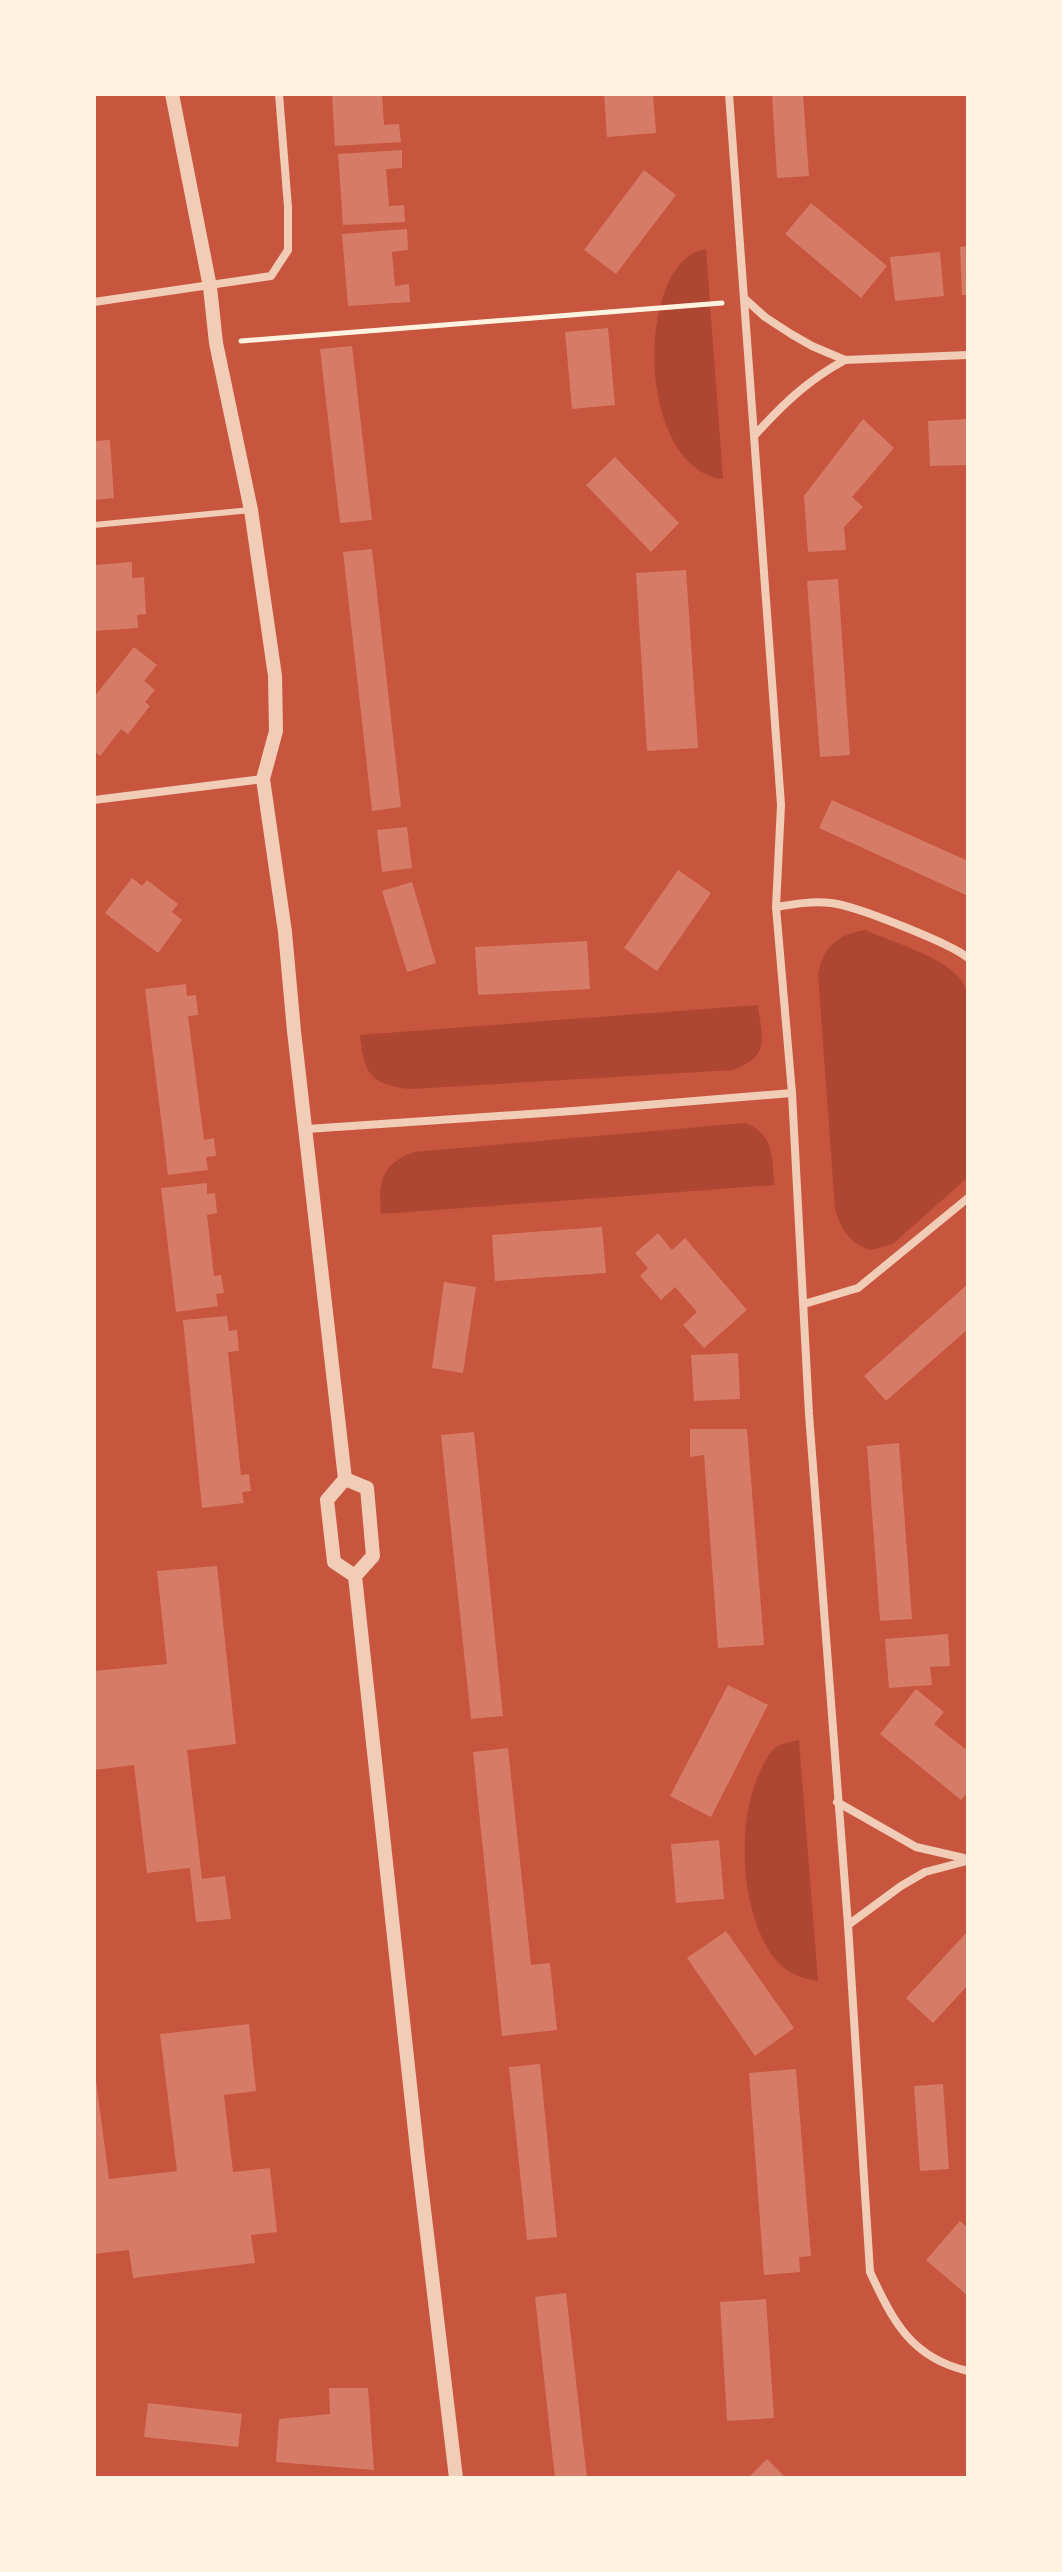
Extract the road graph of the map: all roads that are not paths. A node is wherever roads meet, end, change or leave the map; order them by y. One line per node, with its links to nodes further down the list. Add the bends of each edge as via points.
1 (172, 94): 4 (street)
2 (279, 94): 4 (street, via 288,250 271,276)
3 (729, 94): 5 (street)
4 (210, 287): 6 (street); 10 (street, via 216,343)
5 (745, 299): 8 (street, via 791,334); 9 (street)
6 (94, 302)
7 (968, 355): 8 (street)
8 (845, 360): 9 (street, via 817,375)
9 (755, 435): 14 (street, via 781,805)
10 (251, 510): 11 (lane); 12 (street, via 275,676 276,731)
11 (94, 525)
12 (263, 779): 13 (street); 17 (street)
13 (94, 800)
14 (776, 907): 15 (street, via 850,906); 16 (street)
15 (968, 958)
16 (792, 1093): 17 (street); 19 (street)
17 (307, 1129): 20 (street)
18 (968, 1198): 19 (street, via 858,1288)
19 (804, 1304): 22 (street)
20 (345, 1479): 21 (street, via 327,1500 334,1562); 21 (street, via 367,1488 373,1556)
21 (355, 1576): 26 (street)
22 (837, 1802): 23 (street, via 916,1847); 24 (street)
23 (968, 1860): 24 (street, via 925,1872)
24 (848, 1925): 25 (street, via 870,2272 892,2319 920,2350)
25 (968, 2371)
26 (456, 2478)

